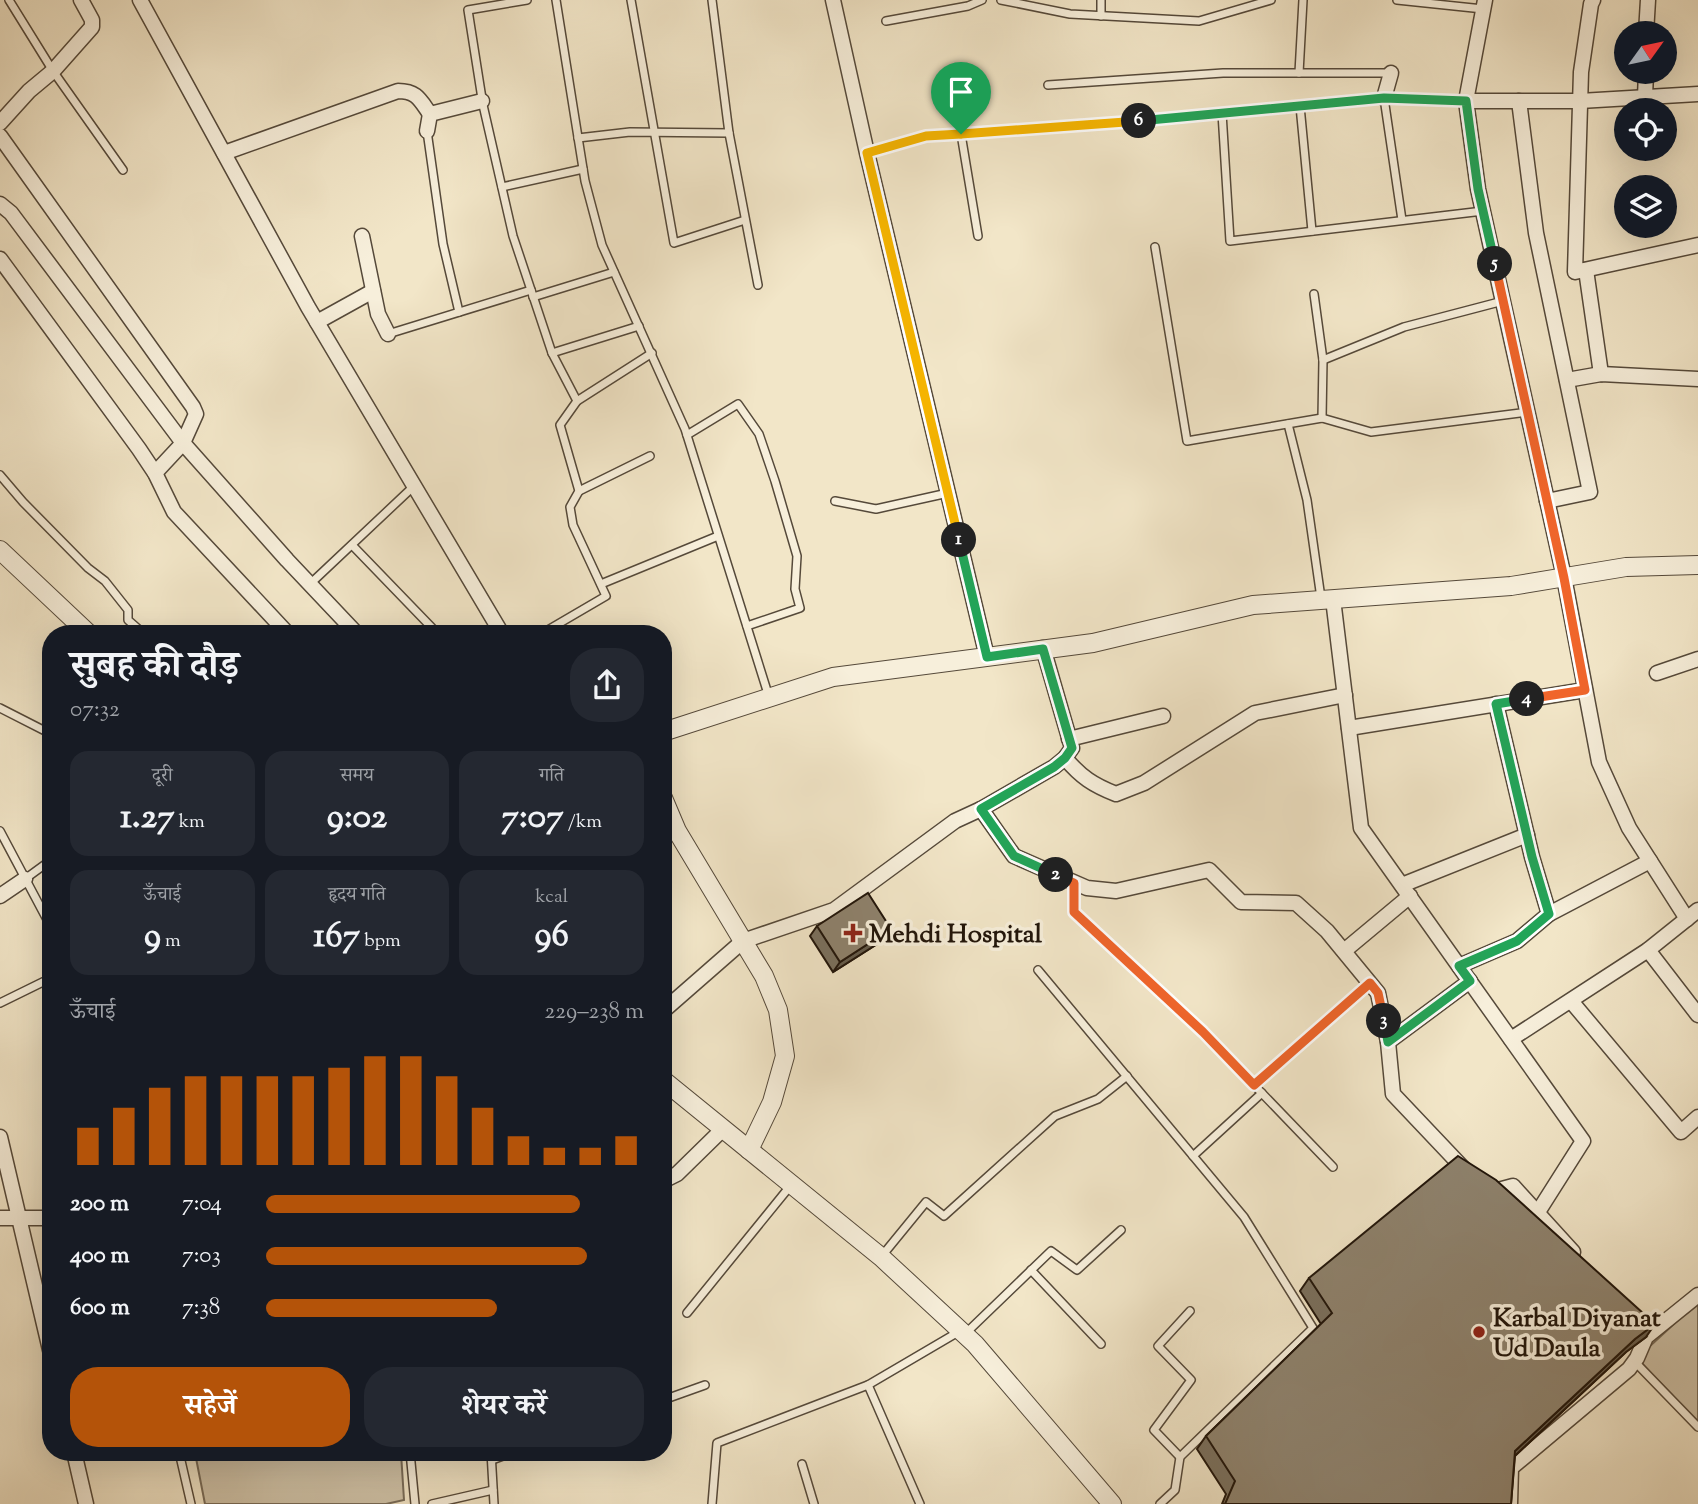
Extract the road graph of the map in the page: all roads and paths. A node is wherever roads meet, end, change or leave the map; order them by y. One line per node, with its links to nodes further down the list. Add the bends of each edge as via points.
1 (9, 0): 21 (lane)
2 (81, 0): 21 (street, via 92,27)
3 (140, 0): 43 (street)
4 (527, 0): 29 (lane, via 468,10)
5 (556, 0): 42 (lane)
6 (631, 0): 38 (lane)
7 (712, 0): 39 (lane)
8 (833, 0): 44 (street)
9 (982, 0): 19 (lane)
10 (1001, 0): 18 (lane)
11 (1101, 0): 18 (lane)
12 (1271, 0): 18 (lane, via 1199,22)
13 (1303, 0): 22 (lane)
14 (1397, 0): 17 (lane)
15 (1593, 0): 32 (street)
16 (1648, 0): 20 (street)
17 (1484, 4): 30 (street)
18 (1101, 16)
19 (886, 21)
20 (1647, 21)
21 (53, 71): 36 (street); 46 (lane)
22 (1299, 73): 23 (lane); 25 (lane, via 1223,73)
23 (1391, 74): 28 (street)
24 (1646, 84): 27 (street)
25 (1048, 85)
26 (1698, 94): 27 (street)
27 (1645, 97): 32 (street)
28 (1384, 98): 30 (lane); 33 (lane); 51 (lane)
29 (482, 101): 35 (street); 47 (lane)
30 (1466, 101): 31 (street); 49 (street)
31 (1519, 101): 32 (street); 74 (street, via 1536,233)
32 (1580, 101): 58 (street, via 1576,272)
33 (1300, 106): 34 (lane); 52 (lane)
34 (1222, 113): 40 (lane); 52 (lane, via 1230,241)
35 (430, 114): 37 (street); 43 (street, via 418,97 398,91)
36 (0, 123)
37 (427, 131): 65 (lane, via 443,244)
38 (654, 132): 39 (lane); 42 (lane); 50 (lane, via 674,243)
39 (729, 133): 50 (lane)
40 (961, 134): 44 (lane, via 926,136); 54 (lane)
41 (0, 136): 80 (street, via 190,400 196,414)
42 (578, 138): 45 (lane)
43 (224, 153): 66 (street)
44 (867, 153): 86 (street)
45 (583, 169): 47 (lane); 59 (lane, via 602,245)
46 (123, 170)
47 (502, 187): 62 (lane)
48 (0, 204): 80 (street)
49 (1483, 211): 51 (lane); 64 (street)
50 (746, 220): 60 (lane)
51 (1402, 220): 52 (lane)
52 (1312, 231)
53 (362, 236): 61 (street)
54 (978, 236)
55 (1698, 244): 58 (street)
56 (1155, 247): 78 (lane, via 1187,441)
57 (0, 259): 82 (street)
58 (1586, 270): 72 (street)
59 (614, 272): 62 (lane); 67 (lane)
60 (758, 285)
61 (373, 291): 66 (street); 68 (street)
62 (532, 293): 65 (lane); 69 (lane)
63 (1314, 294): 71 (lane)
64 (1503, 301): 71 (lane, via 1404,327); 76 (street)
65 (459, 312): 68 (lane)
66 (317, 322): 84 (street)
67 (639, 326): 69 (lane); 70 (lane)
68 (388, 334)
69 (552, 353): 75 (lane)
70 (652, 354): 75 (lane); 79 (lane)
71 (1323, 360): 77 (lane)
72 (1601, 374): 73 (street); 74 (street)
73 (1698, 379)
74 (1567, 380): 88 (street, via 1590,492)
75 (577, 401): 85 (lane, via 560,425)
76 (1528, 412): 77 (lane, via 1371,432); 88 (street)
77 (1322, 418): 78 (lane)
78 (1288, 424): 96 (lane)
79 (687, 435): 89 (lane); 104 (lane, via 738,404 759,434 775,481 797,556 795,589 800,608)
80 (183, 443): 82 (street); 94 (street)
81 (650, 456): 85 (lane)
82 (155, 473): 99 (street, via 174,512)
83 (0, 475): 98 (lane, via 105,581)
84 (414, 486): 90 (lane); 102 (street)
85 (579, 491): 95 (lane, via 570,507 573,525)
86 (948, 493): 87 (lane, via 876,509); 106 (street)
87 (835, 501)
88 (1547, 501): 93 (street)
89 (718, 536): 95 (lane); 104 (lane)
90 (352, 545): 94 (lane); 101 (lane)
91 (0, 550): 97 (street)
92 (1698, 565): 93 (street, via 1626,567)
93 (1564, 578): 96 (street); 109 (street)
94 (310, 584): 100 (street)
95 (601, 584): 103 (lane, via 606,596)
96 (1327, 599): 105 (street, via 1253,605 1093,643); 110 (street)
97 (79, 625)
98 (134, 625)
99 (280, 625)
100 (349, 625)
101 (429, 625)
102 (497, 625)
103 (556, 625)
104 (747, 626): 111 (lane)
105 (1043, 649): 106 (street); 118 (street)
106 (987, 657): 111 (street, via 833,677)
107 (1698, 659): 108 (street)
108 (1657, 673)
109 (1585, 690): 112 (street); 124 (street, via 1599,762 1629,828)
110 (1345, 695): 115 (street); 119 (street, via 1255,713 1144,783 1116,794 1096,787)
111 (769, 698): 116 (street)
112 (1496, 704): 115 (street); 123 (street)
113 (0, 709): 117 (lane)
114 (1163, 716): 118 (street)
115 (1349, 728): 128 (street, via 1361,828)
116 (672, 729)
117 (42, 730)
118 (1069, 739): 119 (street, via 1072,748)
119 (1065, 758): 120 (street)
120 (981, 809): 127 (street, via 1014,856); 133 (street, via 955,821 834,910)
121 (672, 819): 133 (street)
122 (0, 831): 126 (lane)
123 (1527, 835): 128 (street); 131 (street)
124 (1650, 860): 131 (street); 132 (street)
125 (42, 867): 126 (lane)
126 (25, 879): 129 (street); 130 (lane)
127 (1074, 883): 135 (street, via 1116,891 1209,870 1241,902 1296,903); 148 (lane, via 1074,912)
128 (1406, 891): 135 (street); 136 (street)
129 (0, 896)
130 (42, 910)
131 (1549, 914): 136 (street, via 1517,941)
132 (1693, 915): 134 (street)
133 (743, 941): 143 (street); 154 (street, via 778,1010 785,1056 772,1102)
134 (1648, 950): 141 (street); 144 (street)
135 (1344, 951): 140 (street)
136 (1459, 966): 138 (street)
137 (1038, 970): 147 (lane)
138 (1470, 981): 145 (street); 146 (street)
139 (42, 982): 142 (lane)
140 (1370, 983): 146 (street, via 1378,993); 148 (lane)
141 (1572, 1001): 145 (street); 151 (street, via 1681,1132)
142 (0, 1003)
143 (672, 1004)
144 (1698, 1015)
145 (1511, 1039): 159 (street, via 1583,1141)
146 (1388, 1042): 159 (street, via 1393,1094 1486,1193 1513,1186)
147 (1127, 1076): 155 (lane); 164 (lane, via 1098,1099 1055,1116 944,1216 926,1202)
148 (1254, 1085): 150 (lane)
149 (672, 1087): 152 (street)
150 (1262, 1093): 155 (lane); 156 (lane)
151 (1698, 1117)
152 (723, 1129): 154 (street); 157 (street)
153 (0, 1136): 162 (street)
154 (749, 1150): 158 (street)
155 (1193, 1156): 178 (lane, via 1244,1217 1313,1328)
156 (1332, 1167)
157 (672, 1176)
158 (792, 1185): 164 (street); 169 (lane)
159 (1538, 1212): 165 (street)
160 (0, 1218): 162 (street)
161 (42, 1218): 162 (street)
162 (19, 1219): 170 (street)
163 (1121, 1230): 166 (lane, via 1077,1270 1051,1251)
164 (881, 1257): 171 (street)
165 (1583, 1264)
166 (1031, 1270): 171 (lane); 172 (lane)
167 (1698, 1295): 173 (street, via 1641,1332)
168 (1190, 1311): 178 (lane, via 1158,1346 1191,1380 1154,1430)
169 (687, 1313)
170 (42, 1316)
171 (962, 1332): 175 (lane); 193 (street)
172 (1101, 1344)
173 (1634, 1362): 177 (lane); 195 (street, via 1511,1468)
174 (705, 1385): 176 (lane)
175 (868, 1385): 190 (lane, via 717,1444); 192 (lane)
176 (672, 1397)
177 (1698, 1427)
178 (1180, 1457): 194 (lane, via 1175,1490)
179 (76, 1461): 185 (street)
180 (181, 1461): 186 (lane)
181 (411, 1461): 187 (lane)
182 (491, 1461): 184 (lane)
183 (802, 1464): 191 (lane)
184 (494, 1490): 188 (lane); 189 (lane)
185 (86, 1504)
186 (191, 1504)
187 (415, 1504)
188 (432, 1504)
189 (494, 1504)
190 (712, 1504)
191 (814, 1504)
192 (920, 1504)
193 (1112, 1504)
194 (1160, 1504)
195 (1510, 1504)

